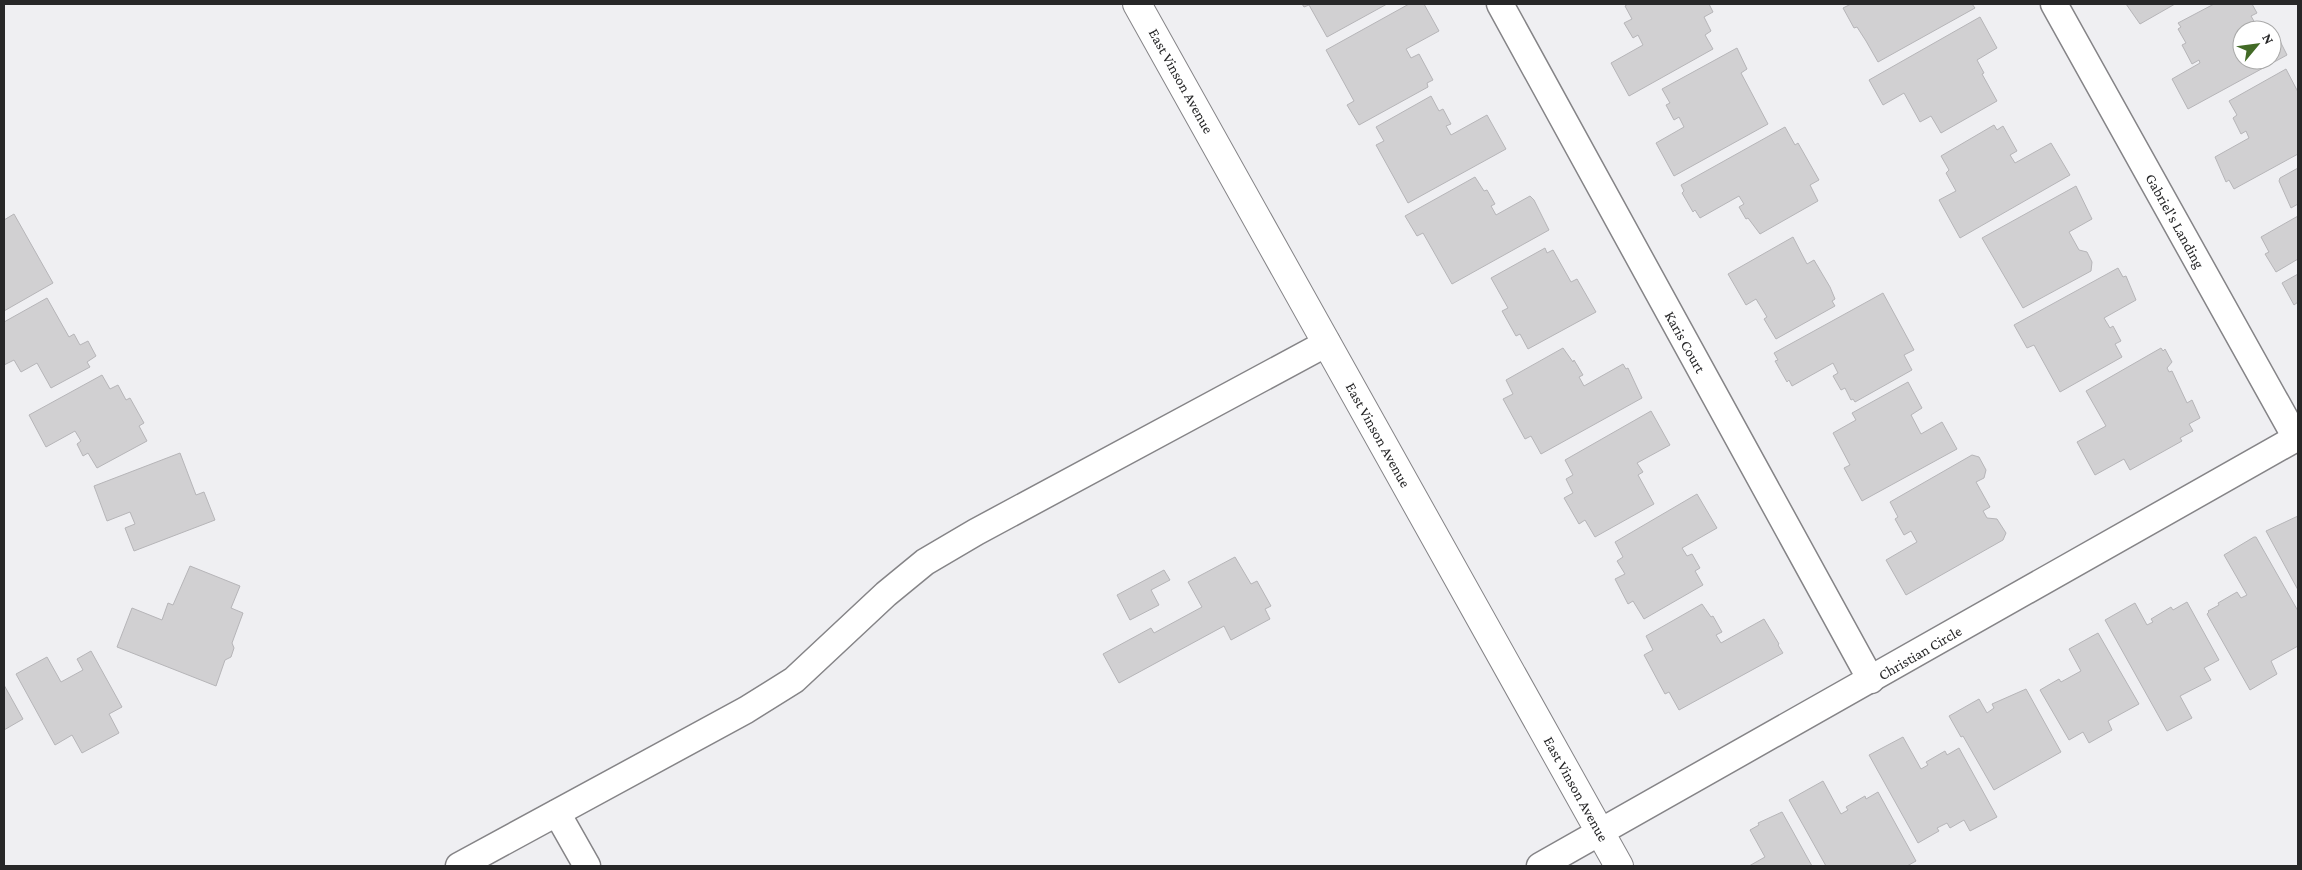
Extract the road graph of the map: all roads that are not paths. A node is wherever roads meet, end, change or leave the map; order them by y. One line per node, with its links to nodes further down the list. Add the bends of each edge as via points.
1 (1137, 4): 4 (street, East Vinson Avenue)
2 (1500, 4): 6 (street, Karis Court)
3 (2054, 4): 5 (street, Gabriel's Landing)
4 (1327, 343): 7 (street, via 925,562 794,680 746,710); 8 (street, East Vinson Avenue)
5 (2297, 438): 6 (street, Christian Circle)
6 (1871, 680): 8 (street, Christian Circle)
7 (557, 813): 9 (street); 10 (street)
8 (1600, 833): 11 (street, Christian Circle); 12 (street, East Vinson Avenue)
9 (459, 866)
10 (587, 866)
11 (1540, 866)
12 (1619, 866)

